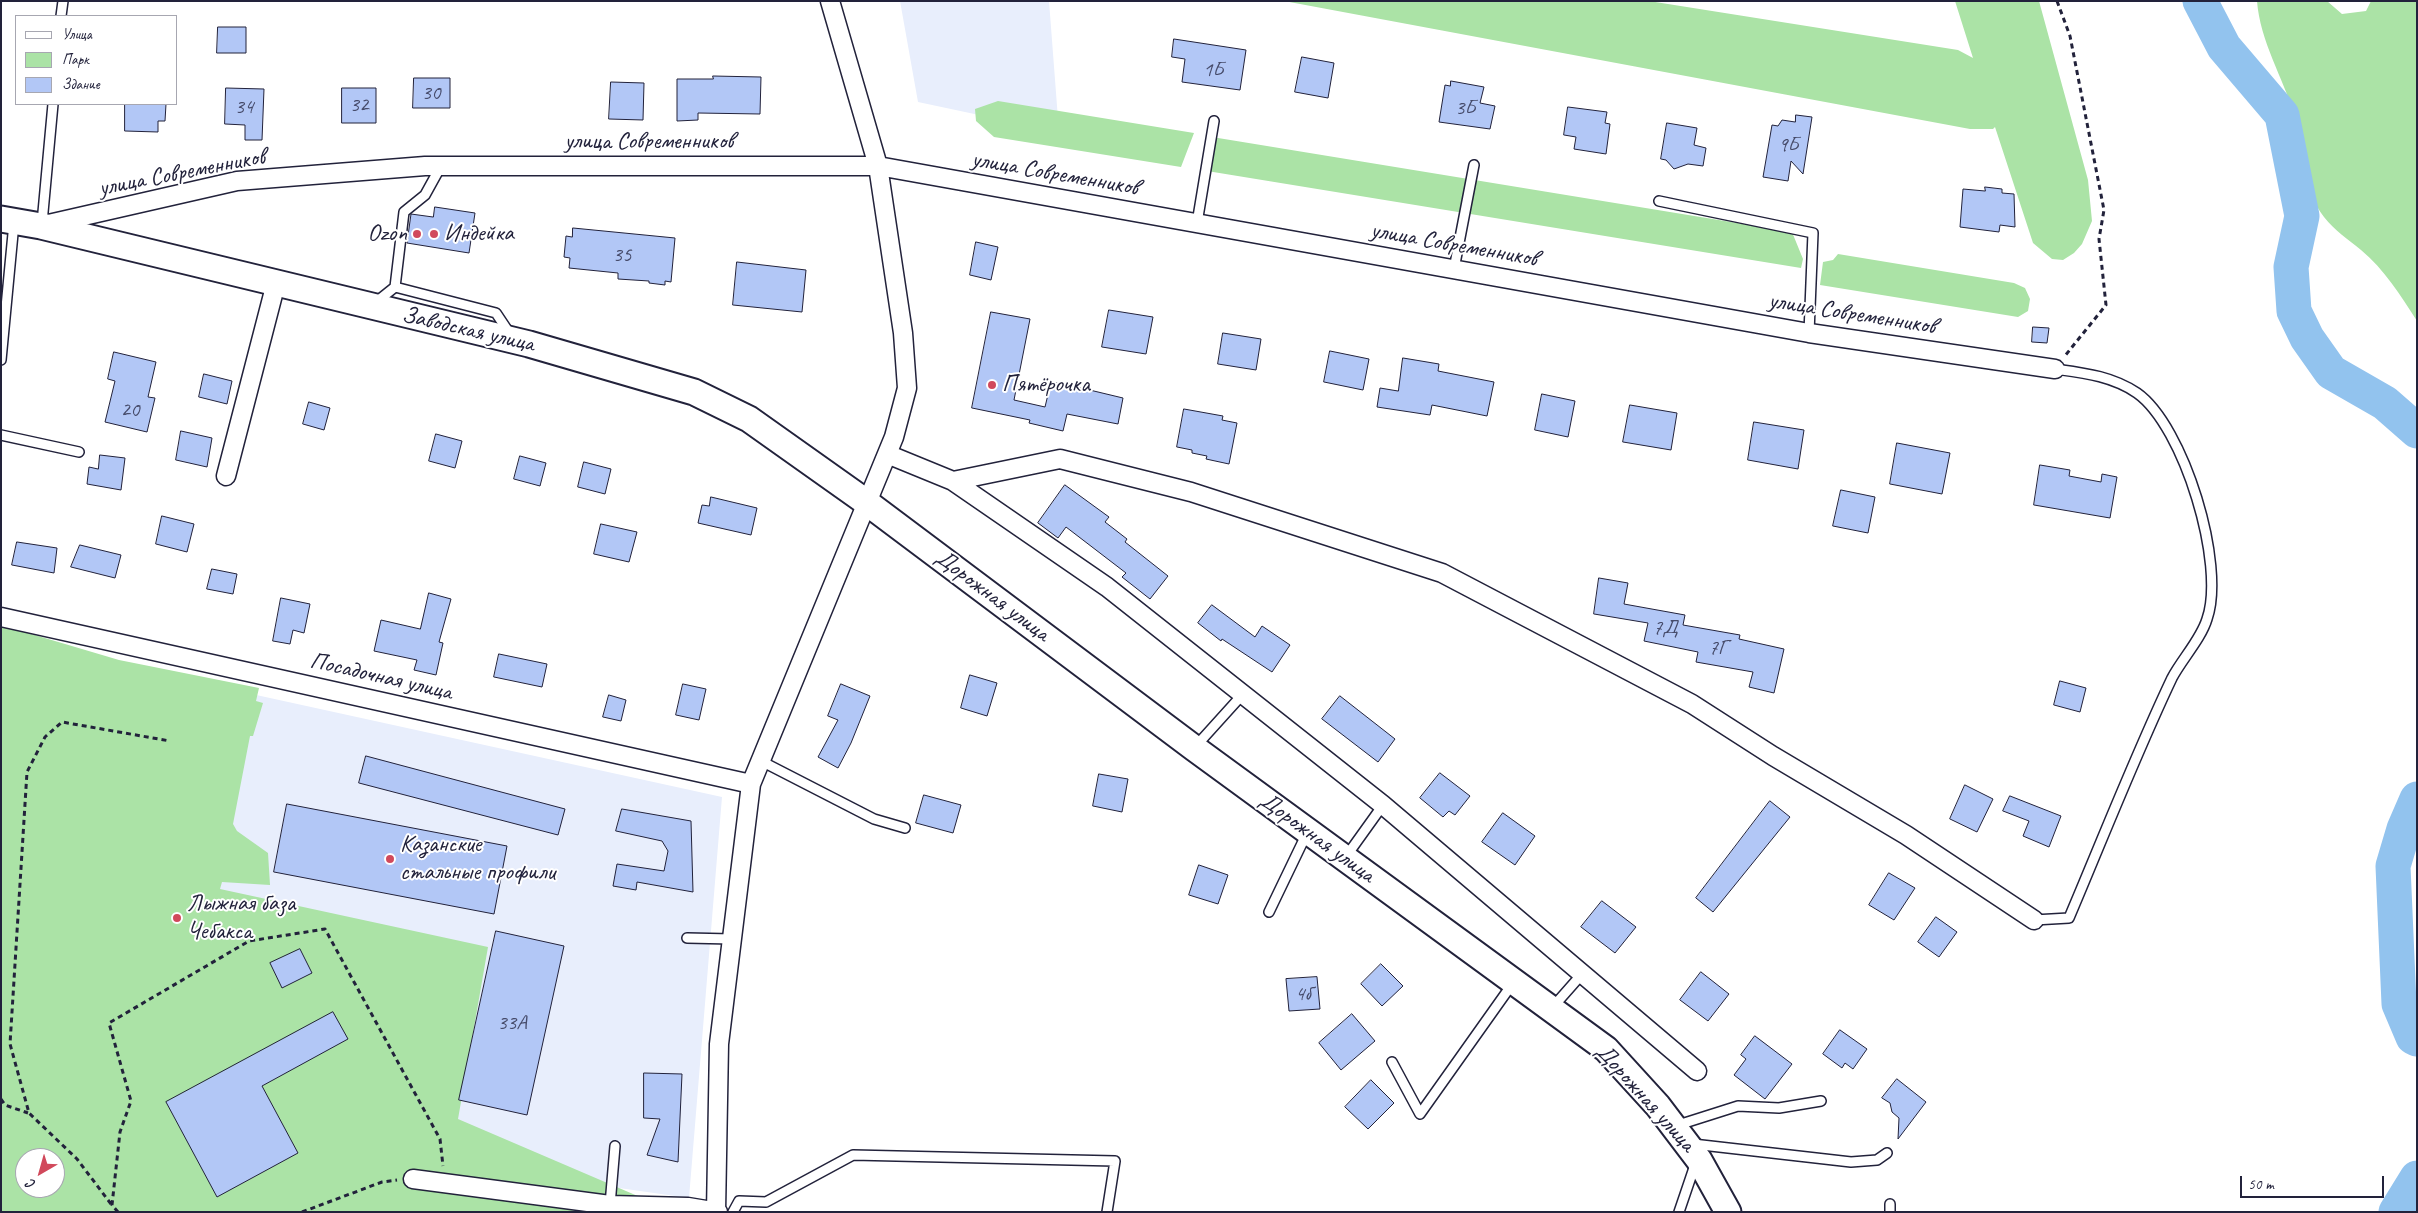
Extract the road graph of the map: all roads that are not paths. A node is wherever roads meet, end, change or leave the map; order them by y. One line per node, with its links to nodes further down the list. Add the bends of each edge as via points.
1 (63, 1): 3 (lane)
2 (830, 1): 8 (street)
3 (61, 15)
4 (53, 105): 12 (lane)
5 (1214, 121): 11 (lane)
6 (1474, 165): 13 (lane)
7 (441, 166): 8 (street, улица Современников); 12 (street, улица Современников, via 237,182); 15 (lane, via 425,195 404,212)
8 (878, 166): 11 (street, улица Современников); 23 (street, via 903,334 907,388)
9 (1659, 201): 17 (lane, via 1813,233)
10 (8, 220): 12 (street, Заводская улица); 19 (lane)
11 (1197, 223): 13 (street, улица Современников)
12 (41, 226): 14 (street, Заводская улица)
13 (1454, 269): 17 (street, улица Современников)
14 (276, 283): 16 (street, Заводская улица); 24 (street)
15 (395, 287): 16 (lane); 18 (lane, via 496,313)
16 (371, 306): 18 (street, Заводская улица)
17 (1809, 333): 20 (street, улица Современников)
18 (514, 340): 26 (street, Заводская улица, via 694,392 749,419)
19 (1, 360)
20 (2055, 369): 37 (lane, via 2109,377 2138,394 2160,416 2183,461 2205,524 2213,573 2208,620 2173,676 2069,918)
21 (1, 435): 22 (lane)
22 (79, 452)
23 (887, 454): 25 (street); 26 (street)
24 (226, 476)
25 (953, 481): 28 (street, via 1107,587); 37 (street, via 1060,459 1191,492 1442,573 1692,704 1906,835)
26 (866, 502): 29 (street, Дорожная улица); 30 (street)
27 (1, 617): 31 (street, Посадочная улица)
28 (1243, 694): 29 (lane); 32 (street)
29 (1194, 748): 34 (street, Дорожная улица)
30 (760, 760): 31 (street); 33 (lane, via 874,819)
31 (751, 784): 39 (street)
32 (1383, 805): 35 (lane); 40 (street)
33 (905, 828)
34 (1308, 831): 35 (street, Дорожная улица); 36 (lane)
35 (1345, 858): 41 (street, Дорожная улица)
36 (1269, 912)
37 (2034, 920)
38 (687, 938): 39 (lane)
39 (732, 939): 51 (street, via 718,1044)
40 (1582, 974): 42 (lane); 44 (street)
41 (1515, 980): 42 (street, Дорожная улица); 43 (lane, via 1420,1114)
42 (1552, 1008): 46 (street, Дорожная улица, via 1606,1049)
43 (1392, 1062)
44 (1697, 1070)
45 (1821, 1101): 46 (lane, via 1778,1108 1738,1106)
46 (1686, 1143): 48 (lane, via 1851,1162 1876,1160); 53 (lane); 54 (street, Дорожная улица)
47 (615, 1146): 50 (lane)
48 (1887, 1153)
49 (413, 1179): 50 (street)
50 (610, 1205): 51 (street)
51 (721, 1211): 52 (lane, via 739,1200 766,1202 853,1155 1115,1162)
52 (1107, 1212)
53 (1679, 1212)
54 (1728, 1212)

